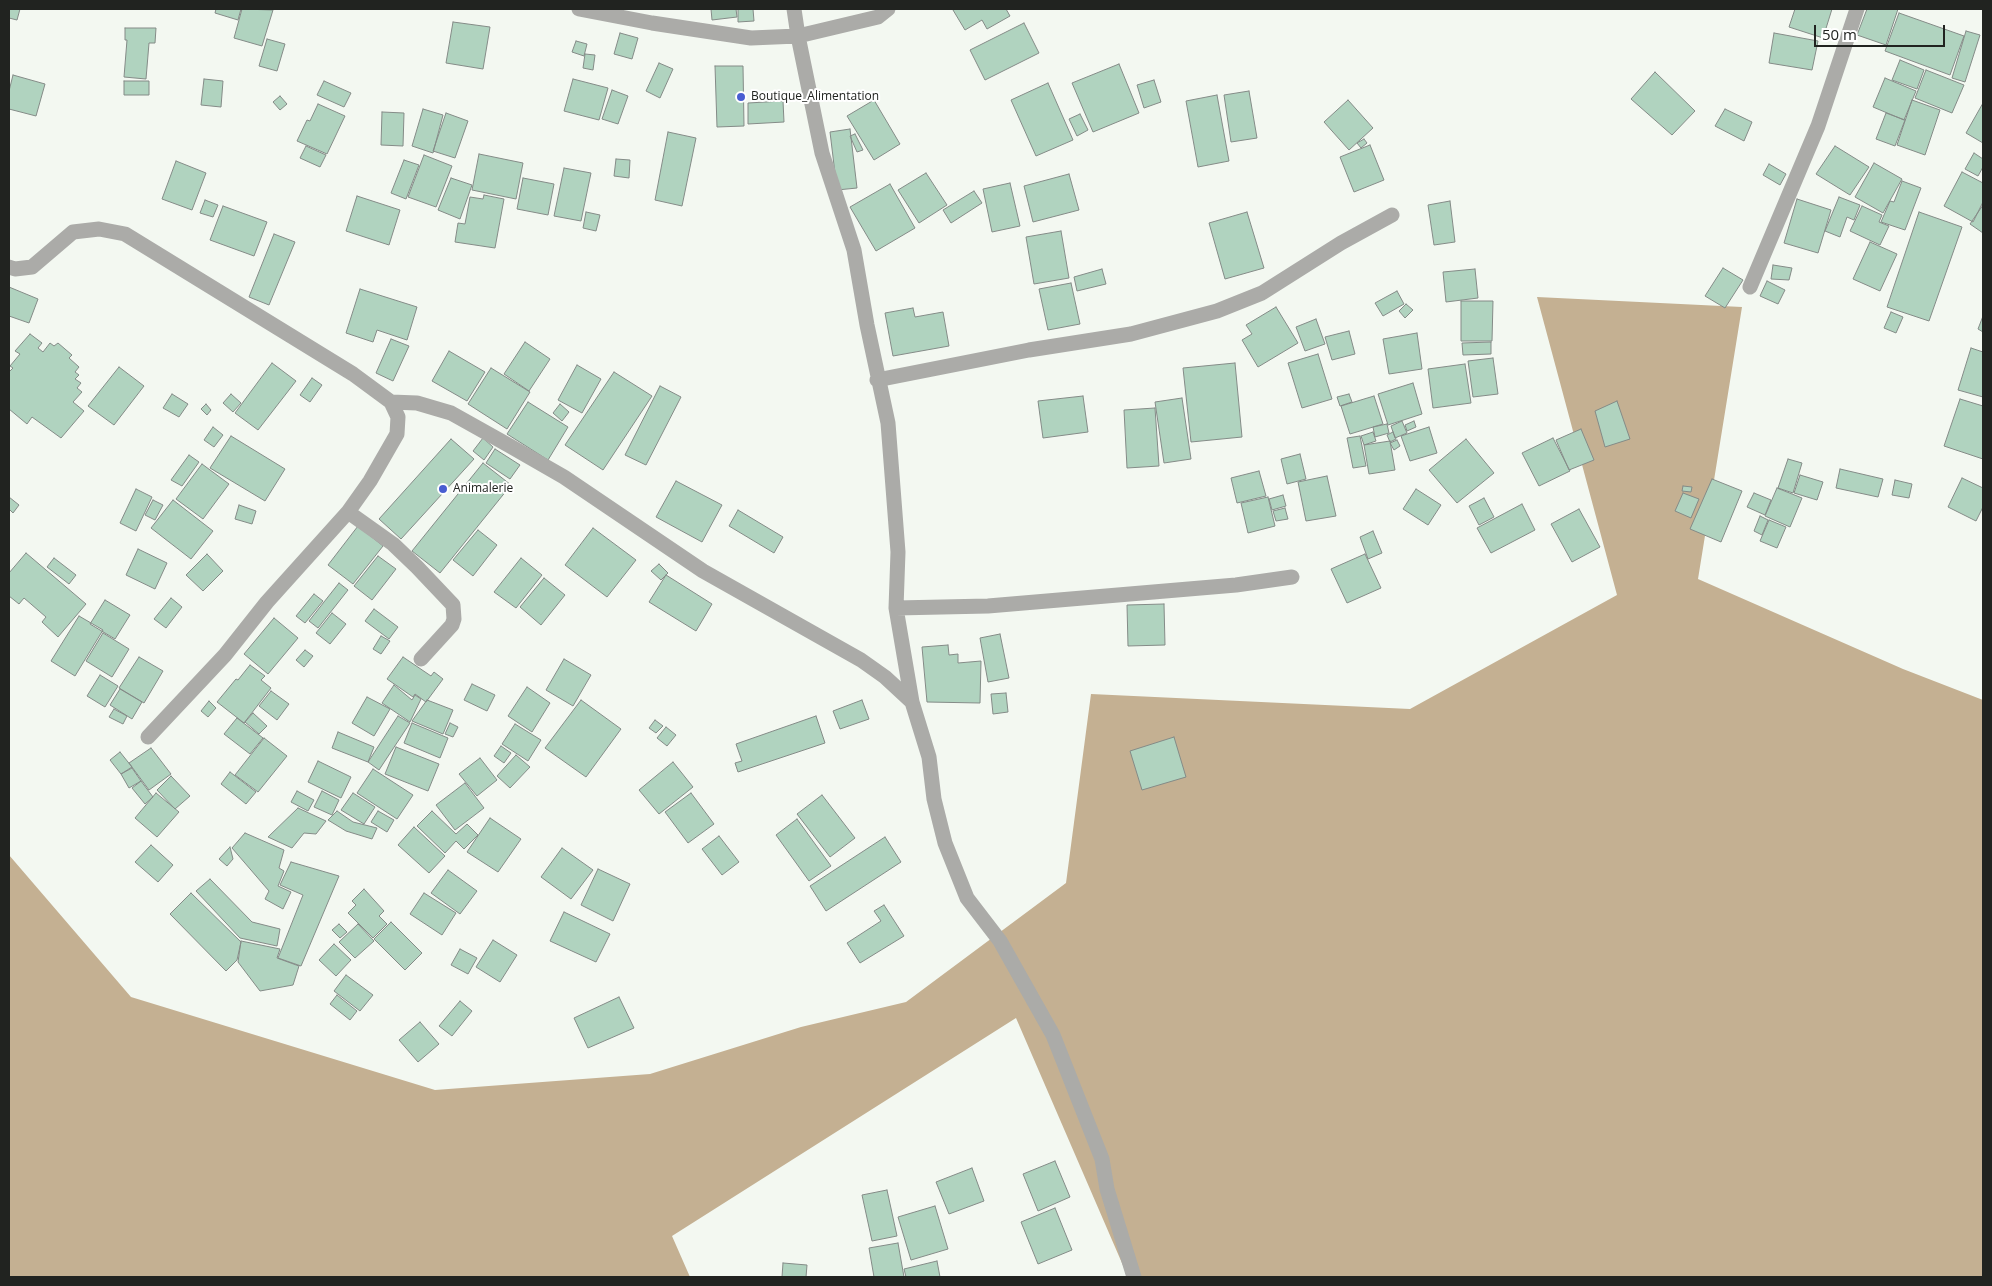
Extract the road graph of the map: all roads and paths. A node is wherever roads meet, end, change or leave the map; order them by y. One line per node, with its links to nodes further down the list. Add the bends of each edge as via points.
1 (580, 9): 5 (street)
2 (794, 9): 6 (street)
3 (888, 9): 6 (street, via 878,17)
4 (1857, 9): 9 (street, via 1818,126)
5 (652, 16): 6 (street, via 751,38)
6 (798, 36): 10 (street, via 822,153 854,250)
7 (1392, 215): 10 (street, via 1262,293 1217,311 1131,334)
8 (9, 267): 11 (street, via 32,267 73,232 99,229 125,234 353,374)
9 (1750, 287)
10 (877, 380): 14 (street, via 888,423 898,542)
11 (391, 402): 12 (street, via 398,417 397,434); 16 (street, via 417,403 451,412 564,478 702,571 861,660)
12 (348, 512): 15 (street, via 393,544 453,605 452,625); 17 (street, via 267,602 225,655)
13 (1292, 577): 14 (street, via 1236,585 988,606)
14 (896, 608): 16 (street)
15 (421, 659)
16 (912, 702): 18 (street, via 928,757 934,799 946,842 967,898 1000,941 1053,1035 1102,1159 1107,1189)
17 (148, 737)
18 (1134, 1277)

